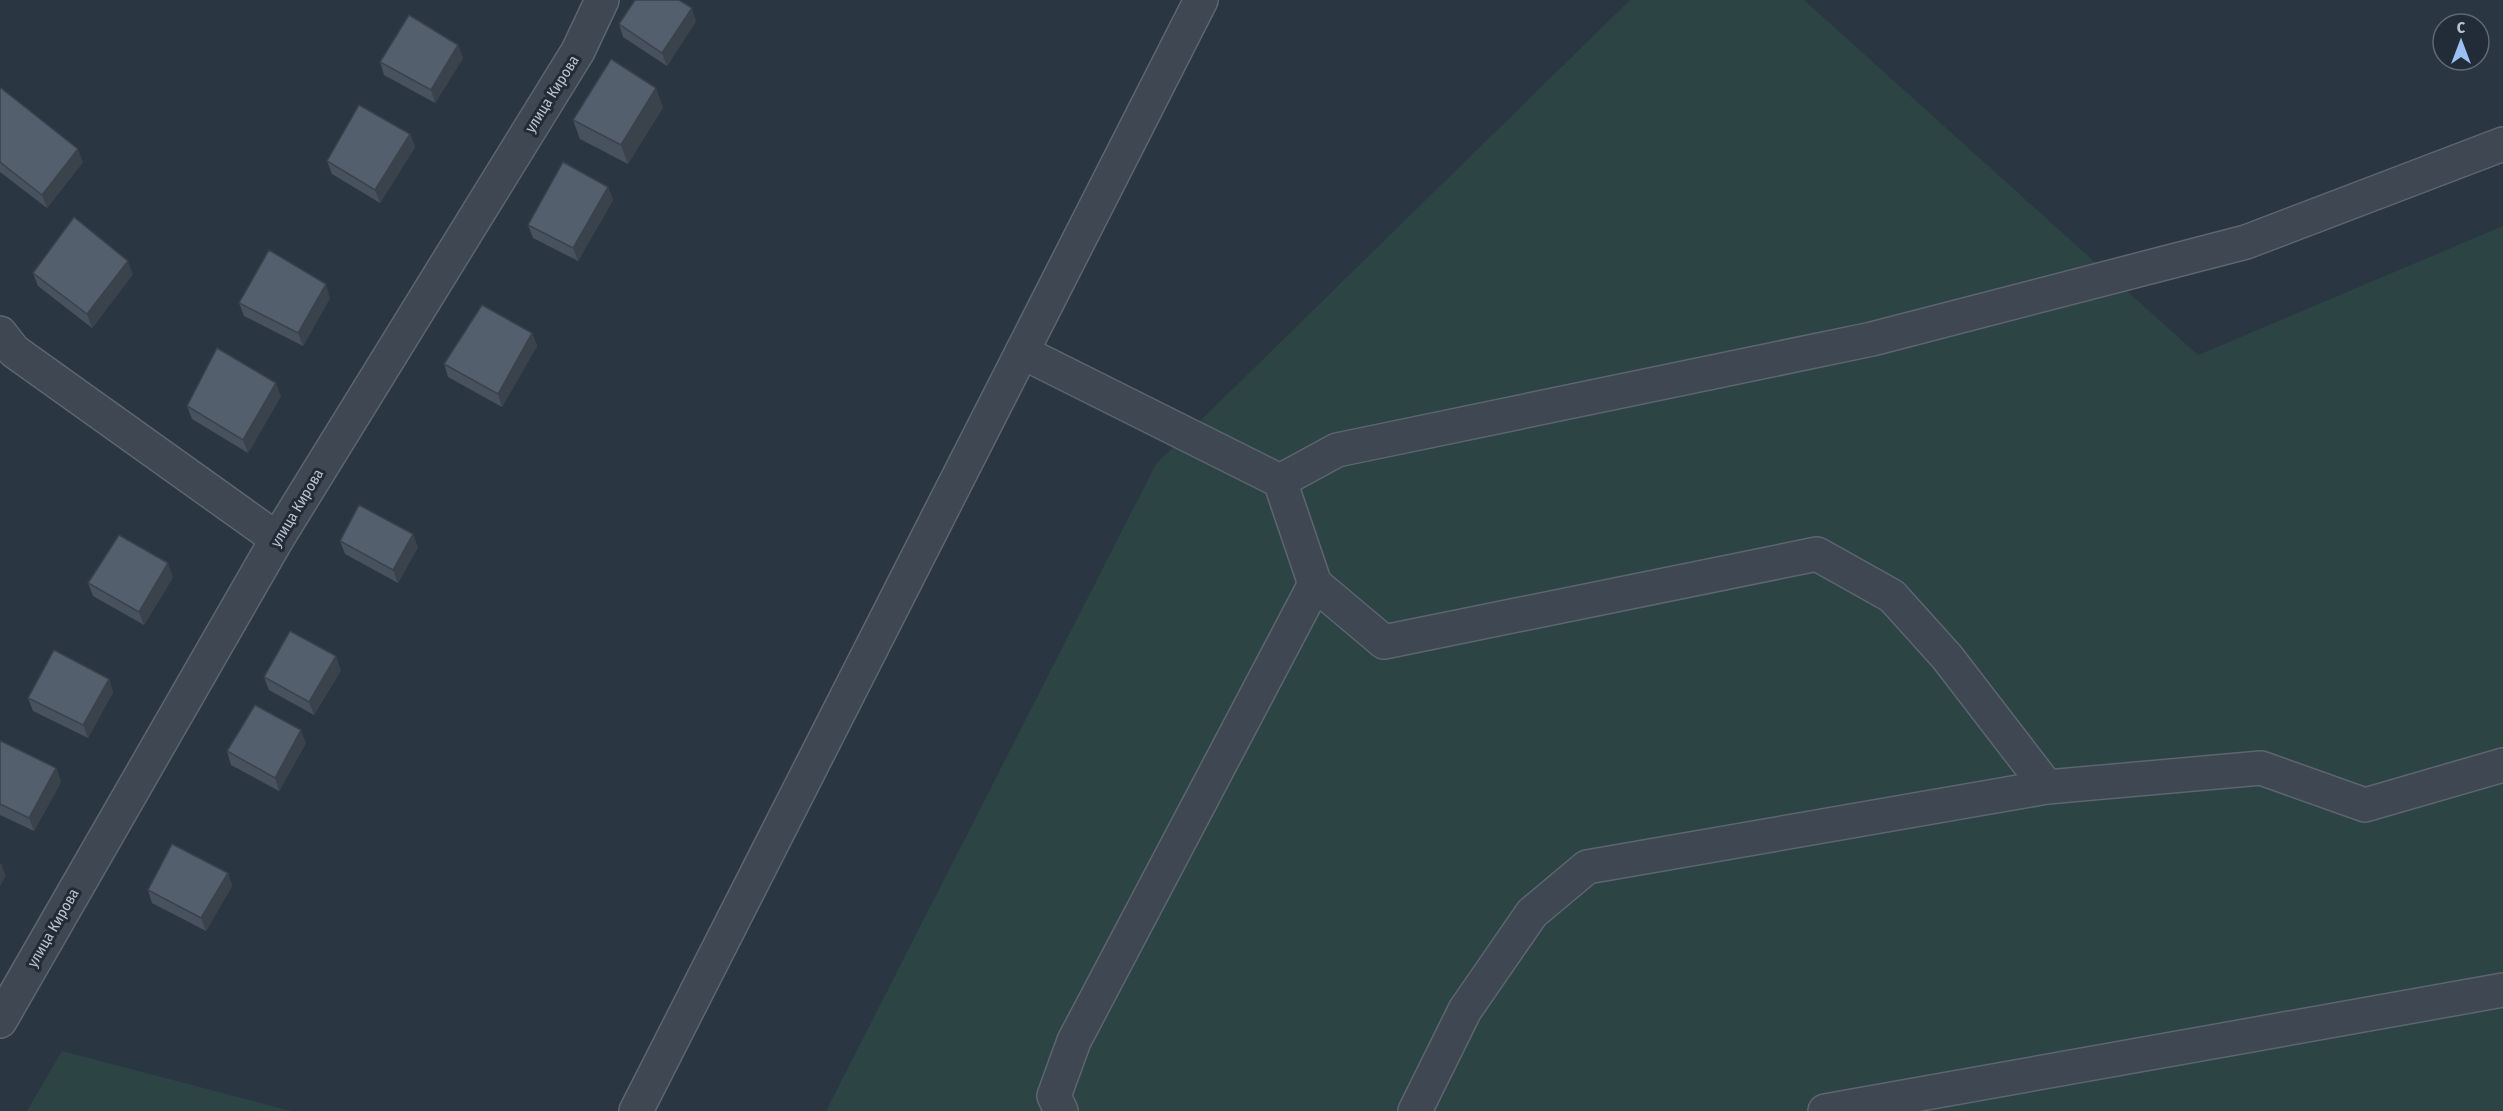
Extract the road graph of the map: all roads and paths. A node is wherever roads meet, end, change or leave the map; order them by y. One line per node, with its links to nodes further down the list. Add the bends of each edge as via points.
1 (602, 0): 7 (street, улица Кирова, via 578,51)
2 (1201, 0): 5 (street)
3 (2503, 144): 6 (street, via 2246,243 1872,339 1337,450)
4 (5, 351): 7 (street)
5 (1022, 352): 6 (street); 13 (street)
6 (1280, 481): 8 (street)
7 (277, 538): 12 (street, улица Кирова)
8 (1315, 584): 10 (street, via 1384,642 1817,554 1892,596 1947,657); 14 (street, via 1074,1041 1054,1096)
9 (2503, 765): 10 (street, via 2365,805 2261,768)
10 (2047, 788): 15 (street, via 1587,867 1532,913 1465,1010)
11 (2503, 990): 16 (street)
12 (0, 1021)
13 (647, 1104)
14 (1061, 1111)
15 (1415, 1111)
16 (1825, 1111)

